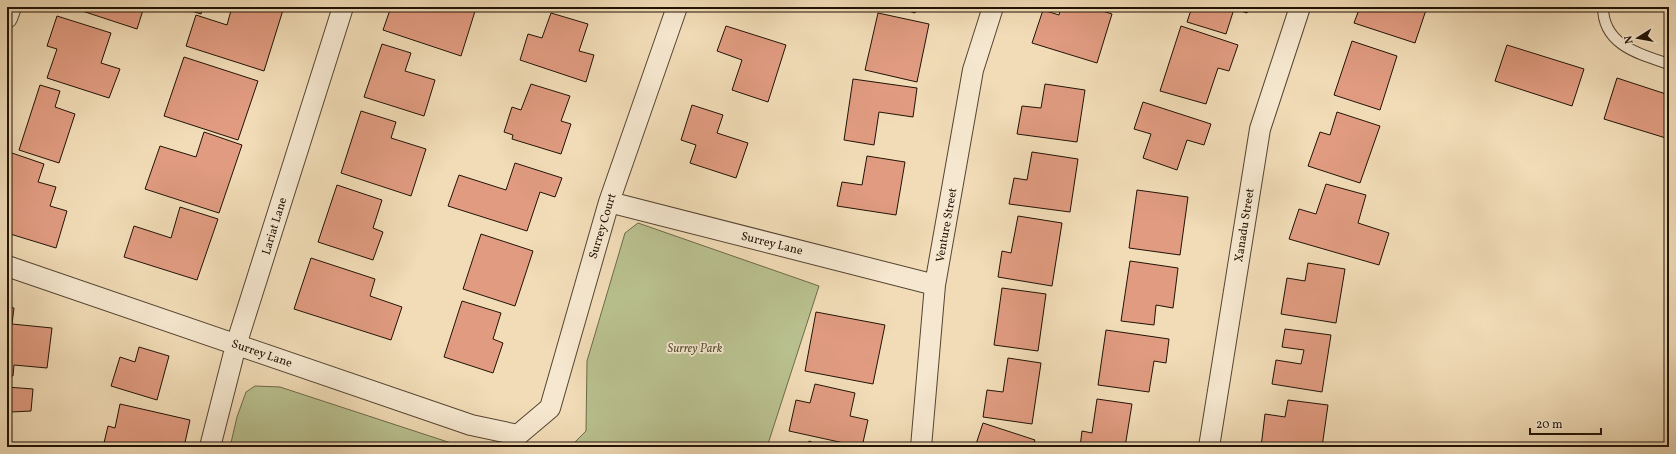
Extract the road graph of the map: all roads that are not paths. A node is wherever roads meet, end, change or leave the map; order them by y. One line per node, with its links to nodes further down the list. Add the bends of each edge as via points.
1 (11, 7): 7 (street)
2 (343, 7): 12 (street, Lariat Lane)
3 (677, 7): 9 (street, Surrey Court)
4 (993, 7): 11 (street, Venture Street, via 973,70)
5 (1300, 7): 16 (street, Xanadu Street, via 1260,128)
6 (1603, 7): 8 (lane, via 1606,25 1615,40 1639,54)
7 (7, 18)
8 (1669, 64)
9 (609, 202): 11 (street, Surrey Lane); 13 (street, Surrey Court, via 550,408)
10 (7, 266): 12 (street, Surrey Lane)
11 (935, 285): 15 (street, Venture Street)
12 (236, 344): 13 (street, Surrey Lane, via 471,425); 14 (street, Lariat Lane)
13 (518, 435)
14 (210, 447)
15 (921, 447)
16 (1209, 447)

